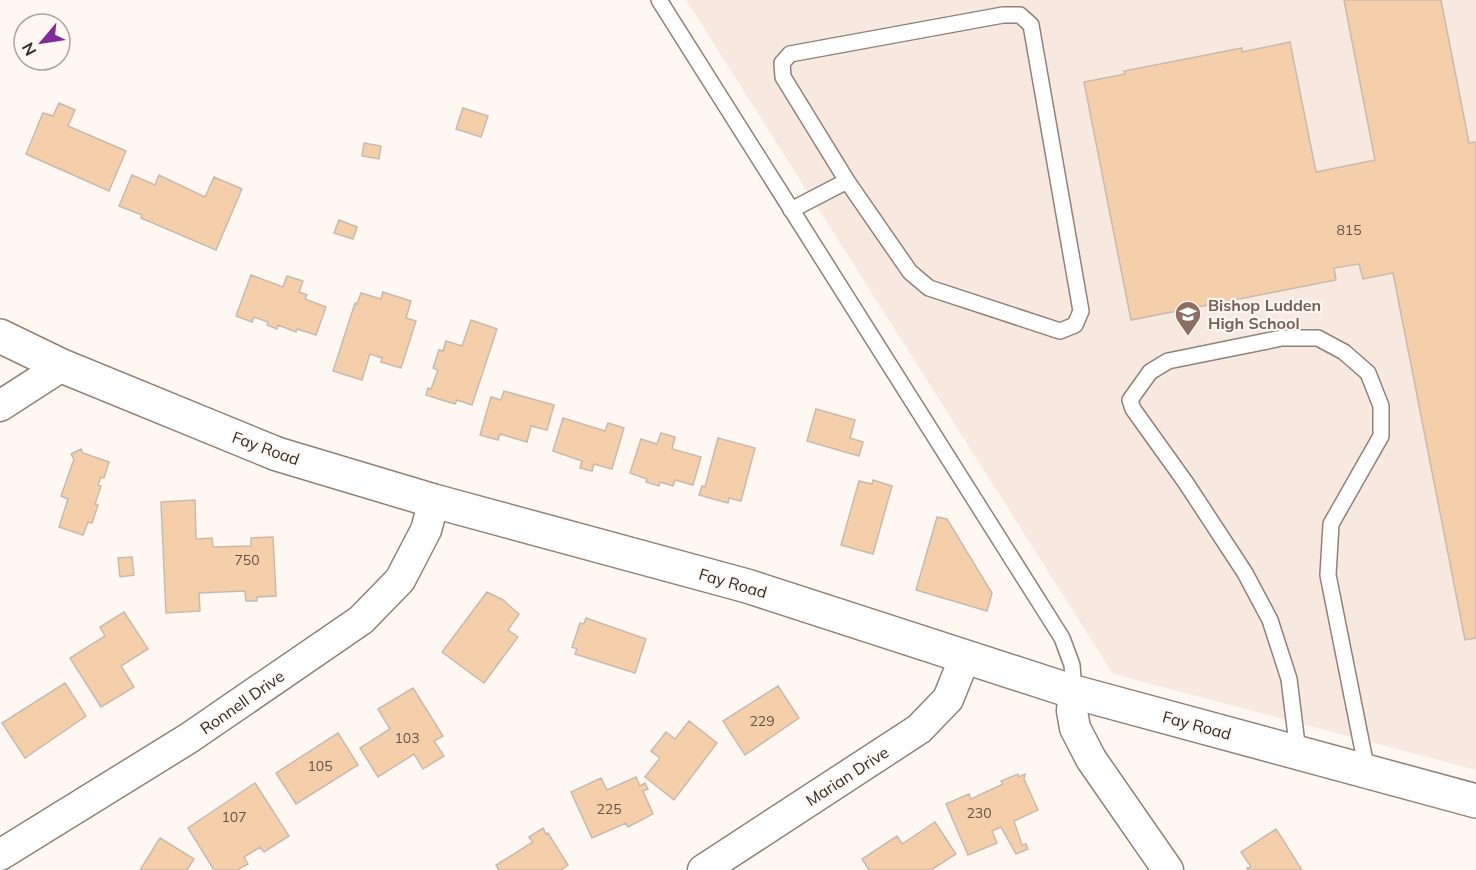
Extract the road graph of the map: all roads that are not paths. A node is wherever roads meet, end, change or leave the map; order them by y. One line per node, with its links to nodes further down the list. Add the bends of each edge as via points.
1 (658, 0): 3 (lane)
2 (847, 181): 2 (lane, via 910,272 929,288 1060,331 1075,325 1082,311 1031,25 1020,15 1002,15 790,54 782,63 783,77); 3 (lane)
3 (791, 210): 9 (lane, via 1062,638 1072,665)
4 (0, 336): 5 (street, Fay Road)
5 (62, 366): 6 (street); 7 (street, Fay Road, via 277,454)
6 (0, 406)
7 (434, 501): 8 (street, Fay Road, via 747,586); 13 (street, Ronnell Drive, via 426,530 400,580 361,620 189,738)
8 (965, 657): 9 (street, Fay Road); 14 (street, Marian Drive, via 948,699 919,729)
9 (1074, 692): 10 (street, Fay Road); 15 (street, via 1072,711 1076,728 1091,759)
10 (1298, 752): 11 (street, Fay Road); 11 (lane, via 1289,679 1270,620 1245,573 1130,400 1150,372 1168,361 1282,338 1318,338 1344,352 1368,373 1382,406 1381,436 1331,524 1328,575)
11 (1366, 771): 12 (street, Fay Road)
12 (1476, 801)
13 (0, 855)
14 (704, 870)
15 (1168, 870)

